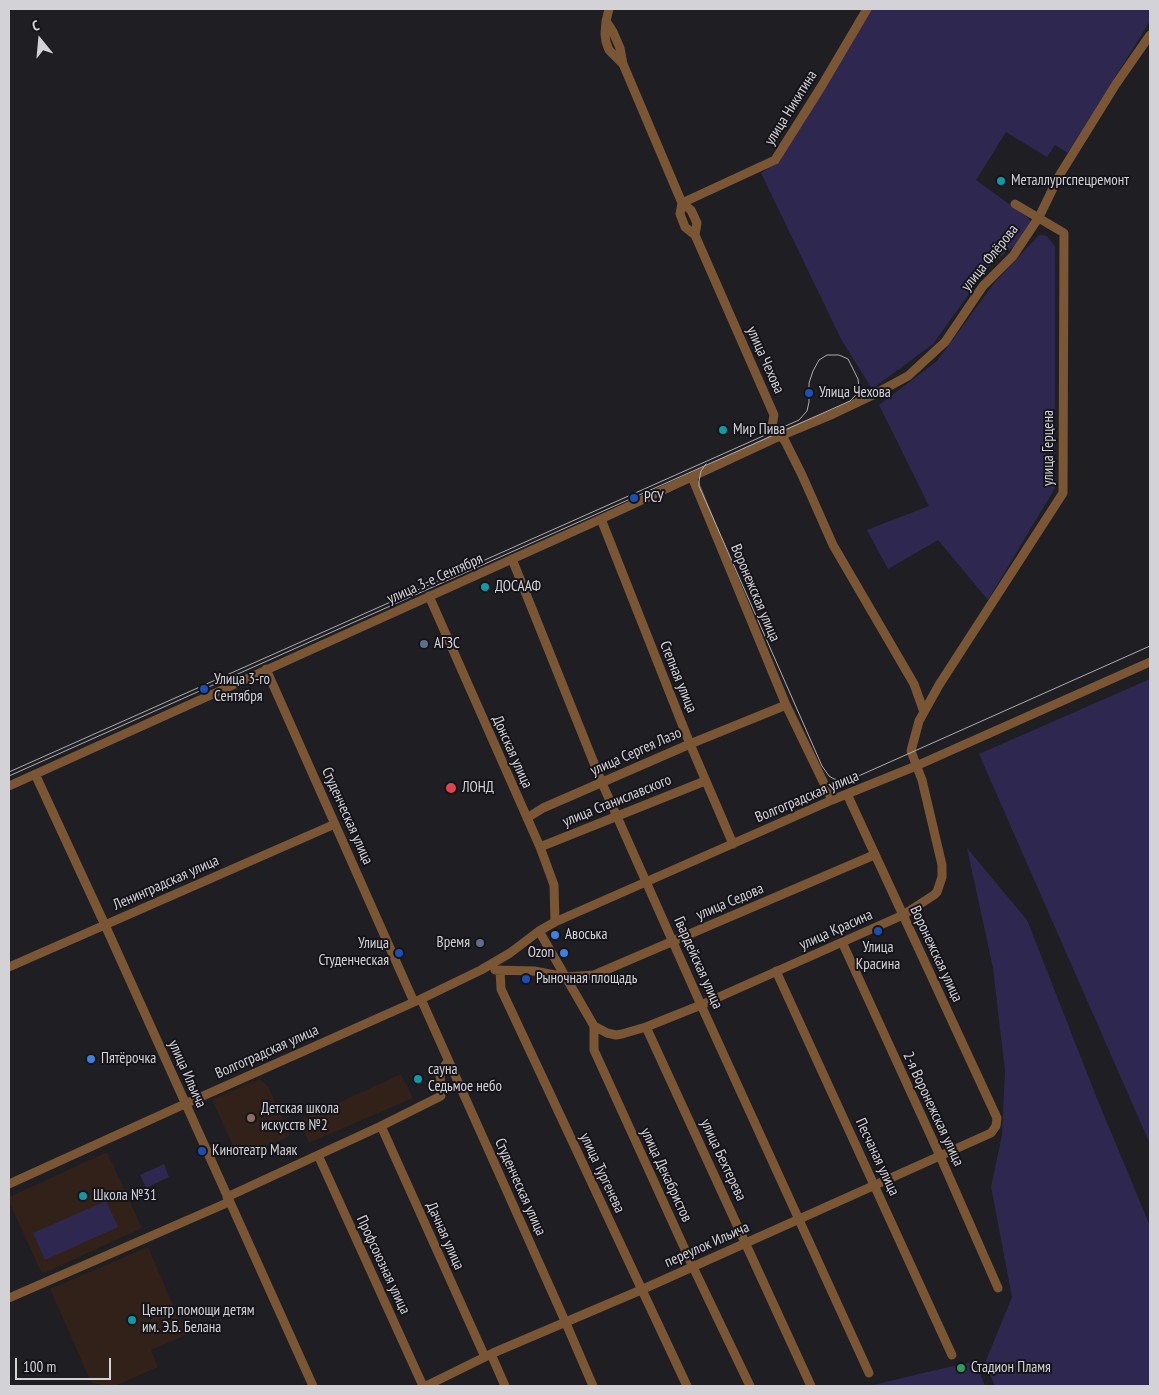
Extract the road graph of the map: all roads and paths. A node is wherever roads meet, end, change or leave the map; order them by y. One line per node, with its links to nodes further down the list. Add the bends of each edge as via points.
1 (609, 9): 4 (street, улица Чехова, via 606,21 620,48 623,64)
2 (867, 9): 4 (street, улица Никитина, via 776,160)
3 (1150, 35): 6 (street, улица Флёрова, via 1116,84)
4 (682, 203): 8 (street, улица Чехова, via 691,210 697,223 695,235 774,415 772,426)
5 (1015, 204): 6 (street, улица Герцена)
6 (1039, 217): 7 (street, улица Флёрова, via 1013,256 983,286 945,342 908,376); 16 (street, улица Герцена, via 1064,233 1063,493)
7 (871, 396): 8 (street, улица 3-е Сентября)
8 (780, 436): 9 (street, улица 3-е Сентября); 16 (street, улица Чехова, via 802,475 833,544 914,684)
9 (692, 477): 10 (street, улица 3-е Сентября); 15 (street, Воронежская улица)
10 (601, 519): 11 (street, улица 3-е Сентября); 17 (street, Степная улица)
11 (512, 559): 12 (street, улица 3-е Сентября); 21 (street, Гвардейская улица)
12 (429, 596): 14 (street, улица 3-е Сентября); 26 (street, Донская улица)
13 (1150, 662): 18 (street, Волгоградская улица)
14 (266, 669): 19 (street, улица 3-е Сентября); 27 (street, Студенческая улица)
15 (786, 704): 17 (street, улица Сергея Лазо); 24 (street, Воронежская улица)
16 (924, 712): 18 (street, улица Герцена, via 911,751)
17 (690, 744): 20 (street, Степная улица); 21 (street, улица Сергея Лазо)
18 (916, 766): 23 (street, Волгоградская улица); 32 (street, улица Красина, via 942,865 942,877 934,895)
19 (35, 774): 22 (street, улица 3-е Сентября); 34 (street, улица Ильича)
20 (705, 780): 25 (street, улица Станиславского); 28 (street, Степная улица)
21 (602, 782): 25 (street, Гвардейская улица); 26 (street, улица Сергея Лазо)
22 (9, 786)
23 (847, 794): 24 (street, Волгоградская улица); 30 (street, Воронежская улица)
24 (832, 800): 28 (street, Волгоградская улица)
25 (617, 816): 29 (street, улица Станиславского); 31 (street, Гвардейская улица)
26 (527, 818): 29 (street, Донская улица)
27 (335, 824): 34 (street, Ленинградская улица); 43 (street, Студенческая улица)
28 (732, 844): 31 (street, Волгоградская улица)
29 (540, 847): 33 (street, Донская улица, via 554,885)
30 (874, 855): 32 (street, Воронежская улица); 36 (street, улица Седова)
31 (647, 881): 33 (street, Волгоградская улица); 36 (street, Гвардейская улица)
32 (903, 915): 37 (street, улица Красина); 50 (street, Воронежская улица, via 997,1118)
33 (555, 922): 35 (street, Волгоградская улица)
34 (105, 925): 38 (street, Ленинградская улица); 48 (street, улица Ильича)
35 (539, 931): 39 (street, Волгоградская улица); 42 (street)
36 (673, 942): 42 (street, улица Седова, via 594,976); 44 (street, Гвардейская улица)
37 (842, 942): 41 (street, улица Красина); 52 (street, 2-я Воронежская улица)
38 (9, 967)
39 (482, 970): 40 (street, Волгоградская улица); 43 (street, Волгоградская улица)
40 (500, 970): 42 (street, Волгоградская улица, via 534,971); 60 (street, улица Тургенева, via 501,989)
41 (776, 971): 44 (street, улица Красина); 54 (street, Песчаная улица)
42 (566, 977): 45 (street)
43 (417, 1001): 47 (street, Студенческая улица); 48 (street, Волгоградская улица)
44 (701, 1005): 46 (street, улица Красина); 56 (street, Гвардейская улица)
45 (594, 1026): 46 (street, улица Красина, via 616,1035); 58 (street, улица Декабристов, via 594,1050)
46 (646, 1028): 57 (street, улица Бехтерева)
47 (448, 1061): 49 (street, via 440,1074 441,1096); 62 (street, Студенческая улица)
48 (185, 1104): 53 (street, Волгоградская улица); 55 (street, улица Ильича)
49 (381, 1126): 51 (street); 64 (street, Дачная улица)
50 (996, 1126): 52 (street, переулок Ильича, via 991,1133)
51 (318, 1155): 55 (street); 67 (street, Профсоюзная улица)
52 (940, 1156): 54 (street, переулок Ильича); 59 (street, 2-я Воронежская улица)
53 (9, 1184)
54 (874, 1185): 56 (street, переулок Ильича); 63 (street, Песчаная улица)
55 (228, 1200): 61 (street); 66 (street, улица Ильича)
56 (798, 1219): 57 (street, переулок Ильича); 65 (street, Гвардейская улица)
57 (746, 1243): 58 (street, переулок Ильича); 72 (street, улица Бехтерева)
58 (692, 1267): 60 (street, переулок Ильича); 71 (street, улица Декабристов)
59 (998, 1288)
60 (641, 1290): 62 (street, переулок Ильича); 70 (street, улица Тургенева)
61 (9, 1298)
62 (566, 1322): 64 (street, переулок Ильича); 69 (street, Студенческая улица)
63 (952, 1355)
64 (488, 1356): 67 (street, переулок Ильича); 68 (street, Дачная улица)
65 (869, 1373)
66 (313, 1386)
67 (424, 1386)
68 (505, 1386)
69 (593, 1386)
70 (687, 1386)
71 (750, 1386)
72 (811, 1386)

